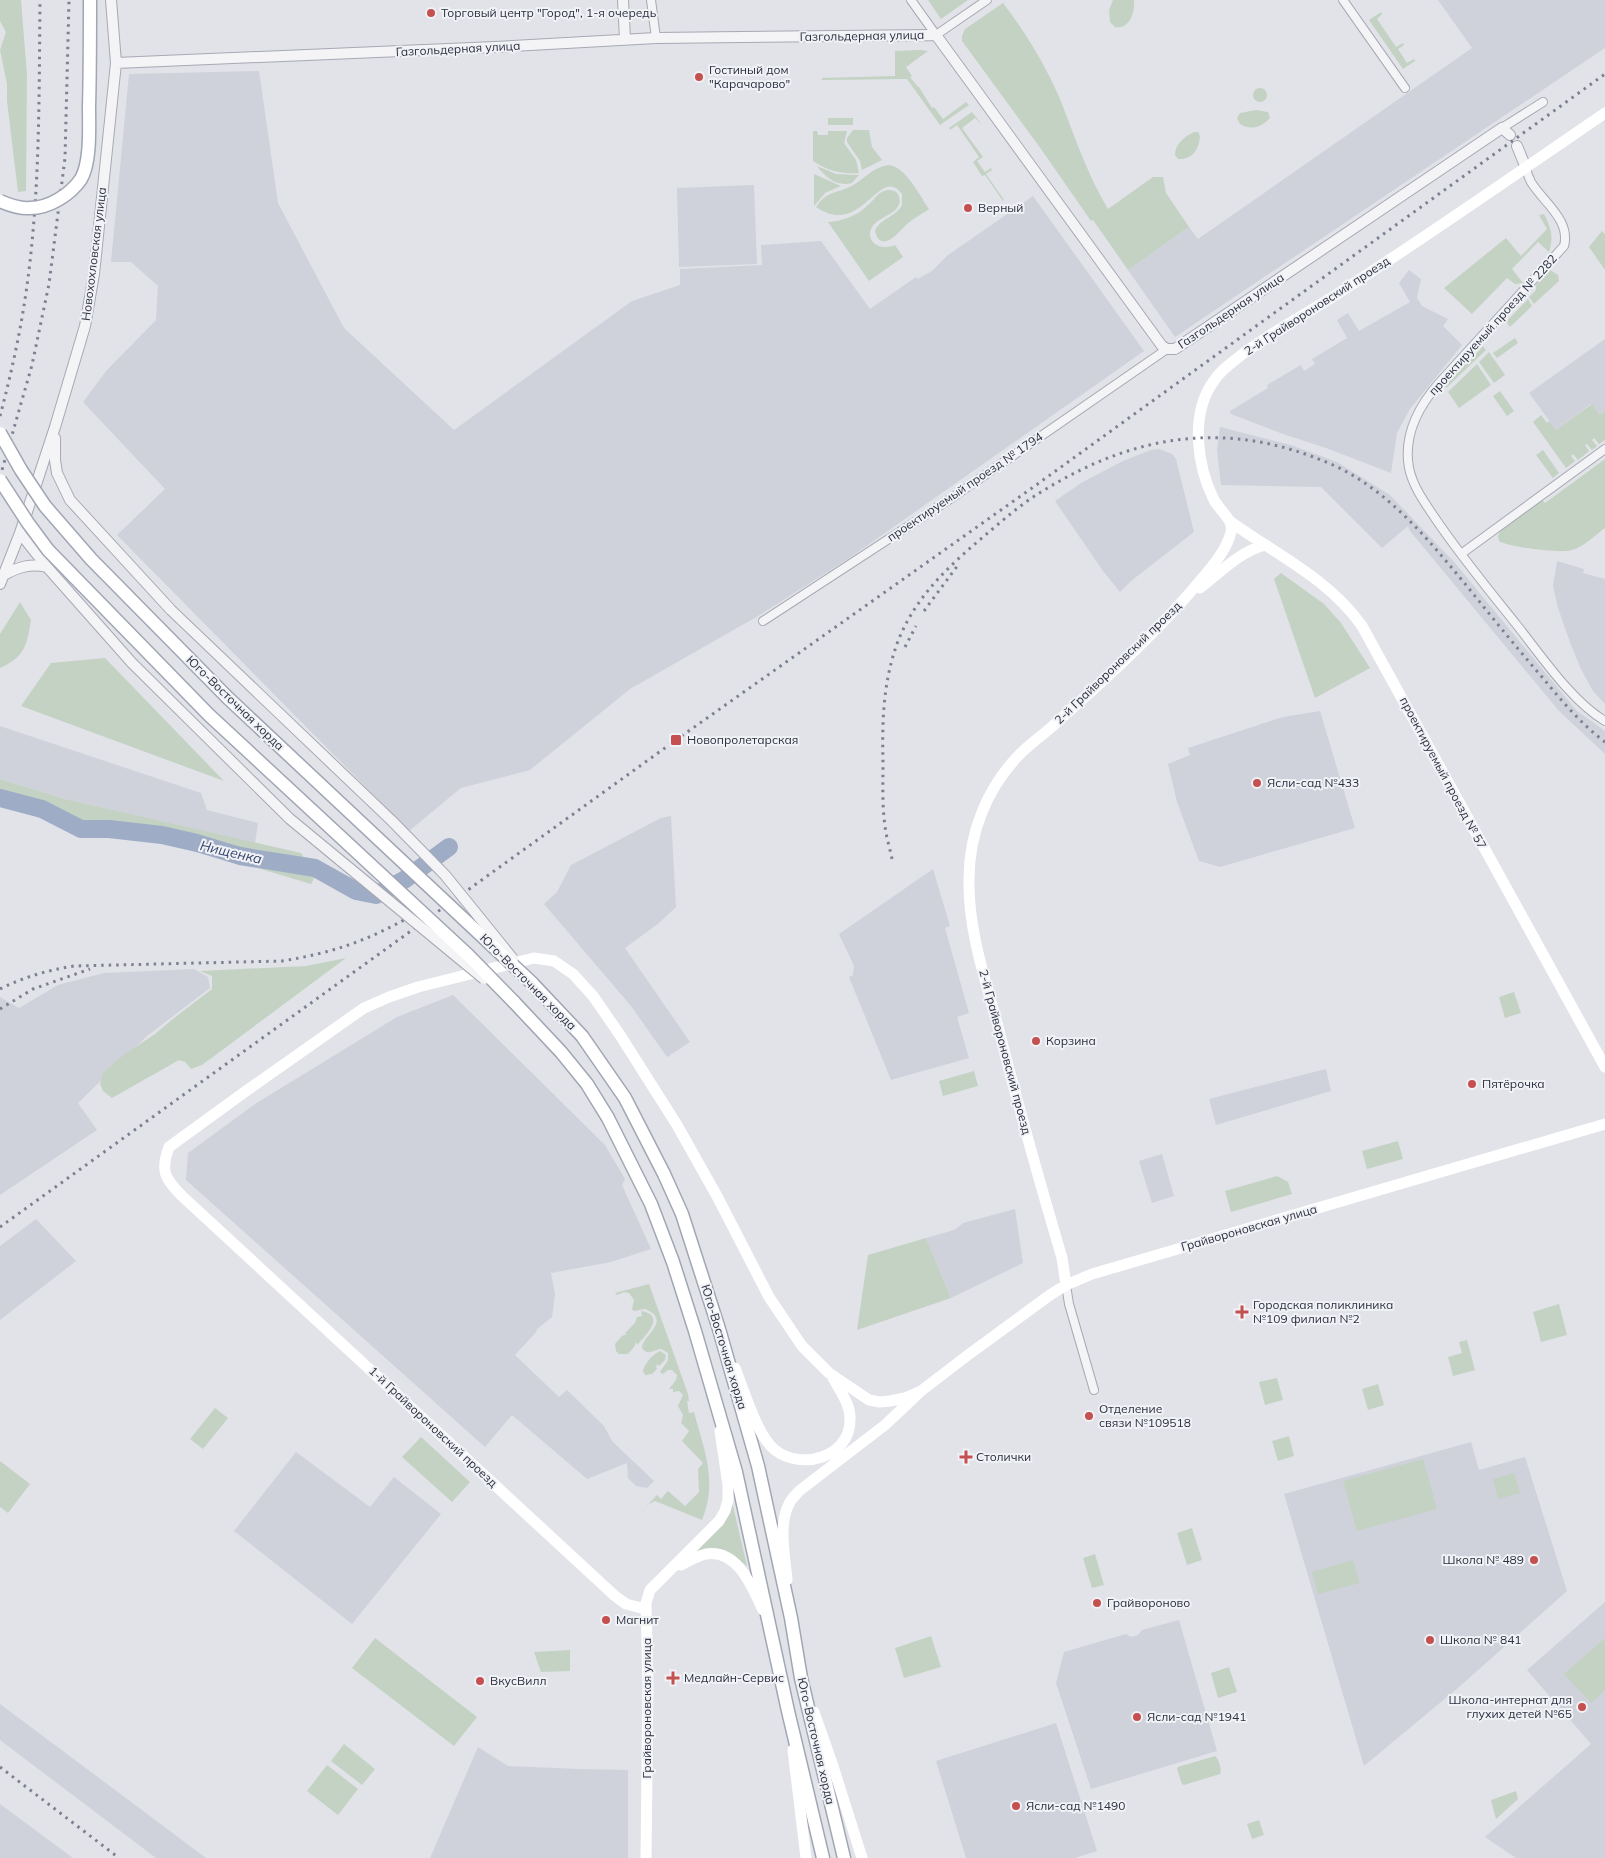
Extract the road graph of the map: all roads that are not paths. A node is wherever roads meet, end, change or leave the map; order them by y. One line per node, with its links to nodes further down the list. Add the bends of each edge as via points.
1 (90, 0): 18 (main road, bridge, via 88,140 86,166 81,178 58,200 44,206 15,207)
2 (112, 0): 11 (street, Новохохловская улица)
3 (623, 0): 10 (street)
4 (651, 0): 9 (street)
5 (910, 0): 8 (street)
6 (987, 0): 8 (street)
7 (1343, 0): 12 (street)
8 (936, 35): 9 (street, Газгольдерная улица); 19 (street, Газгольдерная улица)
9 (656, 38): 10 (street, Газгольдерная улица)
10 (625, 39): 11 (street, Газгольдерная улица, via 495,48)
11 (116, 63): 20 (street, Новохохловская улица, via 94,274 85,326)
12 (1405, 88)
13 (1542, 102): 15 (street, Газгольдерная улица)
14 (1605, 113): 17 (main road, 2-й Грайвороновский проезд)
15 (1506, 132): 19 (street, Газгольдерная улица, via 1175,349)
16 (1517, 146): 17 (street)
17 (1526, 168): 24 (main road, 2-й Грайвороновский проезд, via 1250,349 1218,375 1204,400 1199,457 1214,499); 27 (street, проектируемый проезд № 2282, via 1531,182 1563,225 1564,246 1435,388 1415,418 1409,434 1409,466 1415,486)
18 (0, 202)
19 (1166, 350): 31 (street, проектируемый проезд № 1794, via 953,497)
20 (55, 427): 25 (street, Новохохловская улица); 33 (street, bridge, via 57,473 70,500 171,610 392,821 445,876)
21 (0, 433): 33 (main road, Юго-Восточная хорда, bridge, via 45,506 91,560 228,698)
22 (1605, 449): 27 (street)
23 (0, 480): 34 (main road, Юго-Восточная хорда, bridge, via 48,550 209,715 468,955)
24 (1231, 522): 26 (main road, проектируемый проезд № 57); 30 (main road, 2-й Грайвороновский проезд, via 1230,534 1215,562)
25 (20, 533): 28 (street); 29 (street, Новохохловская улица)
26 (1265, 545): 30 (main road, via 1234,560); 35 (main road, проектируемый проезд № 57, via 1329,588 1362,626)
27 (1461, 554): 32 (street, проектируемый проезд № 2282, via 1553,670 1581,702)
28 (47, 567): 29 (street, via 36,564 24,566); 34 (street, bridge, via 132,663 290,819)
29 (2, 580)
30 (1181, 603): 37 (main road, 2-й Грайвороновский проезд, via 1004,770 987,799 971,854 972,927 1062,1258)
31 (763, 621)
32 (1605, 721)
33 (532, 983): 38 (main road, Юго-Восточная хорда, via 582,1036 625,1098 642,1129 682,1214)
34 (514, 1002): 42 (main road, Юго-Восточная хорда, via 586,1084 628,1156 673,1262)
35 (1605, 1067)
36 (1605, 1124): 37 (main road, Грайвороновская улица, via 1098,1272)
37 (1066, 1285): 40 (street); 41 (main road, Грайвороновская улица)
38 (719, 1329): 39 (main road, via 758,1425 775,1450 789,1457 803,1461 826,1456 843,1441 848,1431 849,1409); 45 (main road, Юго-Восточная хорда, via 758,1466)
39 (829, 1373): 41 (main road, via 869,1400 890,1401); 44 (main road, 1-й Грайвороновский проезд, via 802,1346 769,1297 677,1125 620,1035 593,996 573,974 554,961 534,958 418,987 364,1008 169,1148 164,1160 164,1174 172,1186 615,1596 626,1604)
40 (1094, 1390)
41 (921, 1391): 45 (main road, via 885,1425 799,1491 789,1504 784,1532)
42 (715, 1398): 43 (main road, via 728,1500 719,1521); 46 (main road, Юго-Восточная хорда, via 736,1472)
43 (673, 1570): 44 (main road, Грайвороновская улица, via 650,1590); 46 (main road, via 706,1554 726,1557 735,1563 751,1584)
44 (645, 1609): 49 (main road, Грайвороновская улица, via 648,1668)
45 (791, 1618): 47 (main road, Юго-Восточная хорда)
46 (769, 1623): 48 (main road, Юго-Восточная хорда)
47 (801, 1678): 52 (main road, Юго-Восточная хорда); 53 (main road)
48 (788, 1711): 50 (main road); 51 (main road, Юго-Восточная хорда)
49 (646, 1858)
50 (806, 1858)
51 (823, 1858)
52 (844, 1858)
53 (862, 1858)

